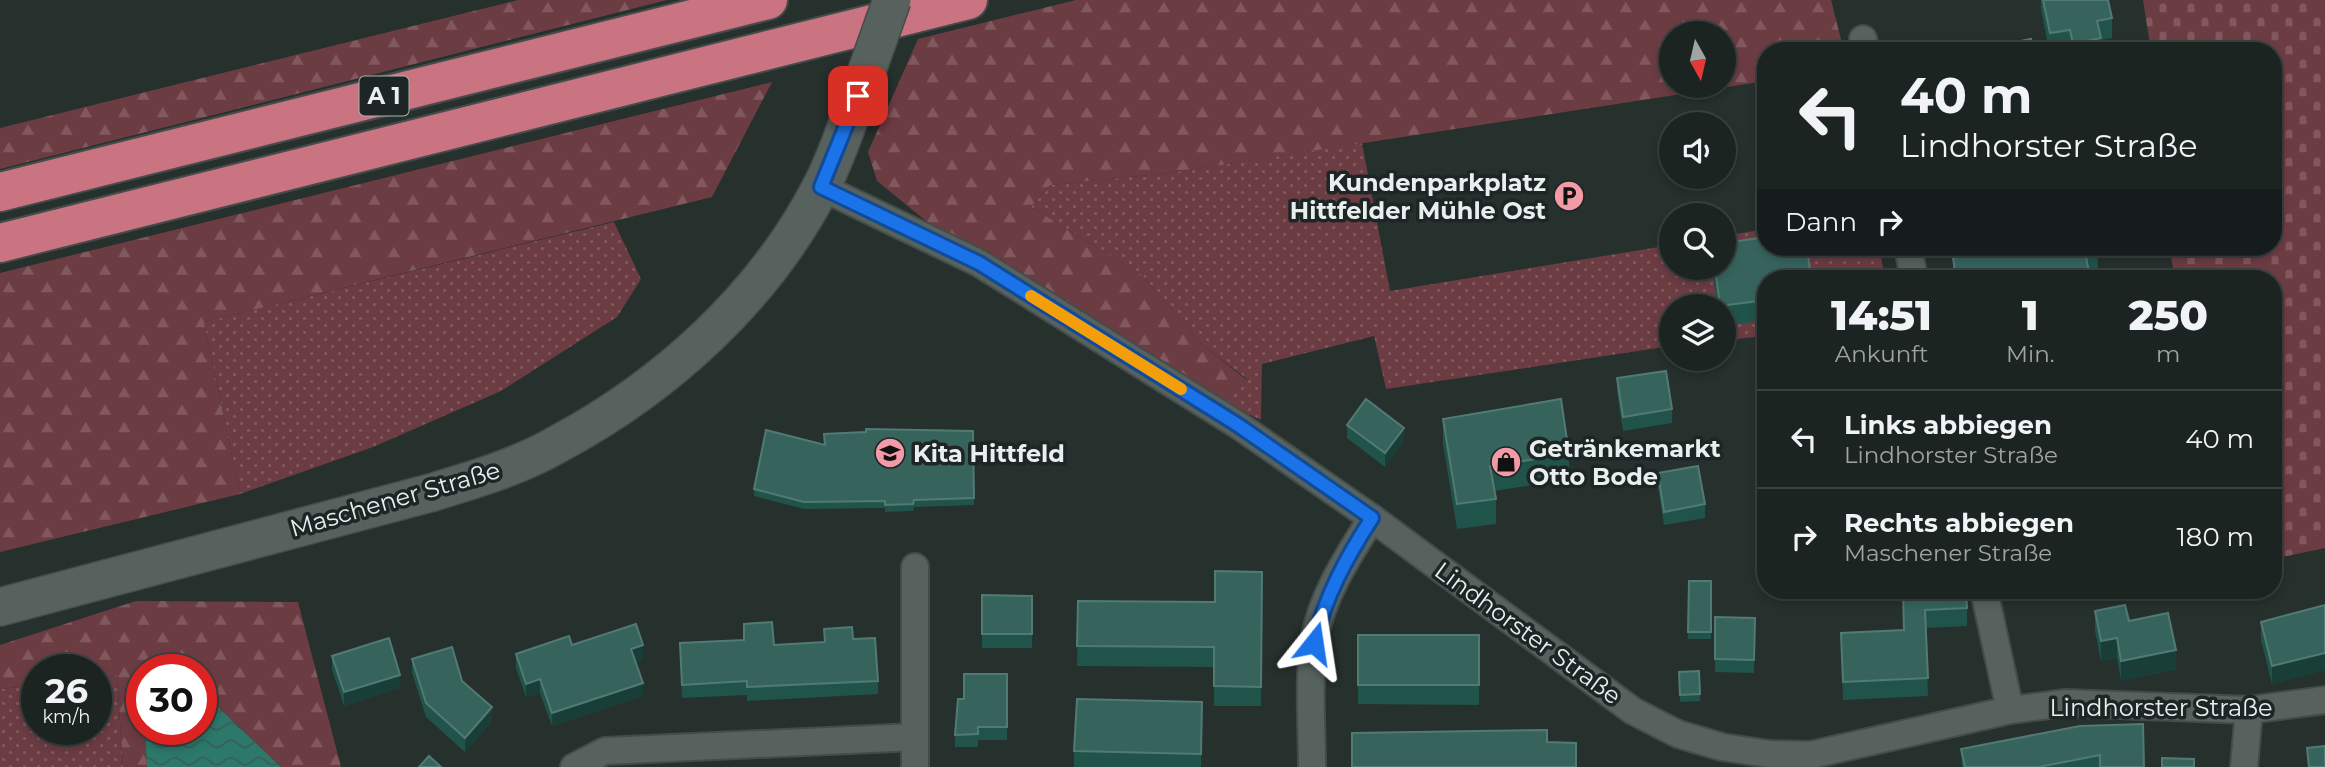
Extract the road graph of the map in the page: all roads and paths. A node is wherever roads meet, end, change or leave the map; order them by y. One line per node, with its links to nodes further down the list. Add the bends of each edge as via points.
1 (768, 0): 5 (highway, A 1)
2 (892, 0): 4 (main road, Maschener Straße, bridge)
3 (968, 0): 6 (highway, A 1)
4 (821, 187): 7 (street, Lindhorster Straße, via 979,263 1238,425); 10 (main road, Maschener Straße, via 769,269 712,331 654,381 557,445 496,473 430,493)
5 (0, 192)
6 (0, 243)
7 (1372, 518): 15 (street, Lindhorster Straße, via 1633,711); 18 (street, via 1333,586 1318,624)
8 (915, 567): 14 (street)
9 (1986, 599): 12 (street)
10 (0, 607)
11 (2325, 700): 13 (street, Lindhorster Straße)
12 (2010, 710): 13 (street, Lindhorster Straße, via 2066,703); 15 (street, Lindhorster Straße, via 1811,755)
13 (2249, 710): 19 (street)
14 (915, 737): 16 (street, via 605,751); 17 (street)
15 (1722, 757)
16 (574, 767)
17 (915, 767)
18 (1312, 767)
19 (2244, 767)

